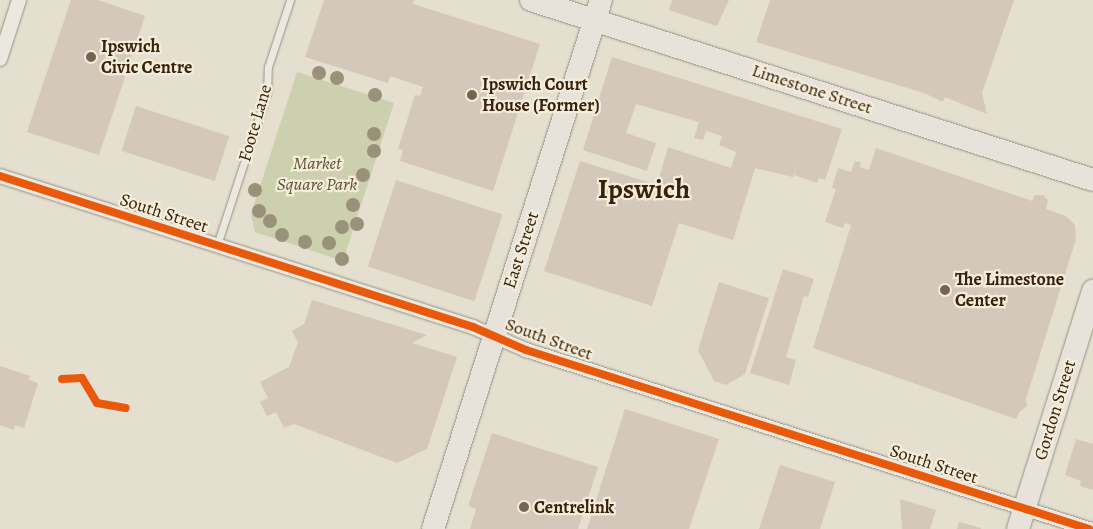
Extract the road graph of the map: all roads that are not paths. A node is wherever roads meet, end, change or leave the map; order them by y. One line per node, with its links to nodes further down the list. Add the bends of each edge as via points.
1 (19, 0): 5 (street)
2 (290, 0): 8 (lane, Foote Lane, via 268,67 268,92)
3 (531, 0): 4 (main road, Limestone Street)
4 (598, 10): 7 (main road, Limestone Street); 10 (main road, East Street)
5 (0, 59)
6 (0, 176): 8 (street, South Street)
7 (1093, 180)
8 (217, 245): 10 (street, South Street)
9 (1093, 291): 11 (main road, Gordon Street)
10 (495, 335): 11 (street, South Street, via 526,350); 12 (main road, East Street)
11 (1021, 519): 13 (street, South Street)
12 (433, 529)
13 (1089, 529)

